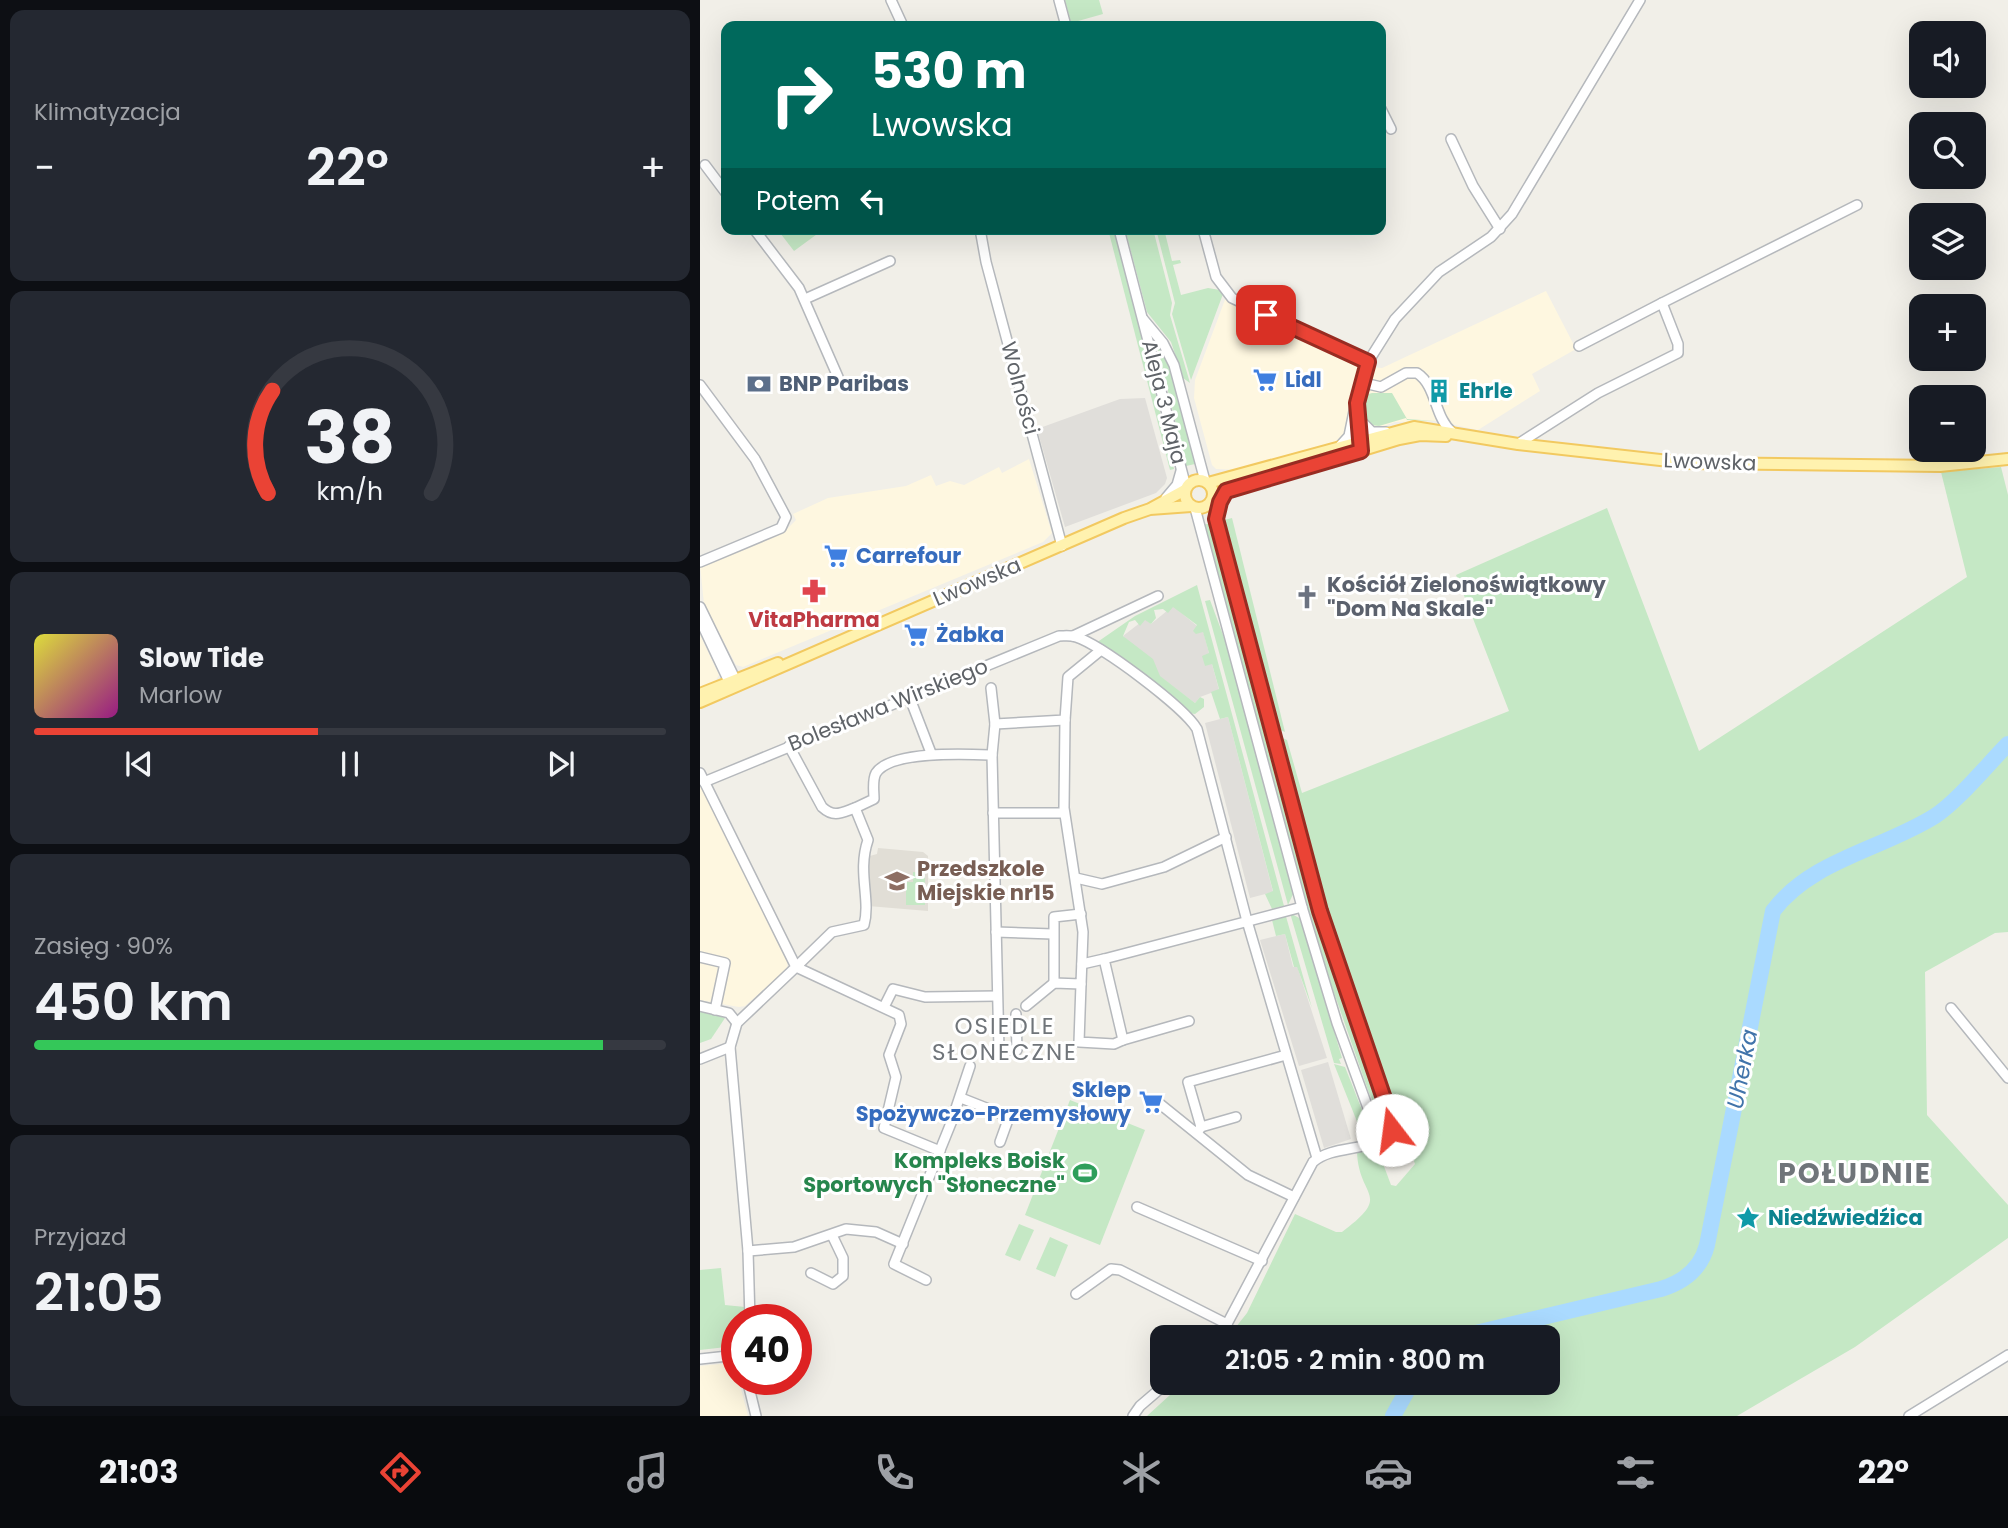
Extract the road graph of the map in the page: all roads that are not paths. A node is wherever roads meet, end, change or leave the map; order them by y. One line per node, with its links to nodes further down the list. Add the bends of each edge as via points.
1 (891, 0): 4 (street)
2 (1059, 0): 5 (street)
3 (1640, 0): 12 (street)
4 (901, 21)
5 (1065, 21)
6 (1386, 119): 7 (street)
7 (1391, 129)
8 (1451, 138): 12 (street, via 1477,194)
9 (702, 164): 10 (street)
10 (721, 187)
11 (1857, 205): 19 (street)
12 (1500, 229): 22 (street, via 1431,280 1395,319)
13 (758, 235): 18 (street)
14 (982, 235): 47 (street, Wolności)
15 (1121, 235): 20 (street, Aleja 3 Maja)
16 (1205, 235): 22 (street, via 1216,277 1232,298)
17 (890, 261): 18 (street)
18 (805, 299): 23 (street)
19 (1661, 303): 21 (street); 33 (street, via 1678,353 1598,393)
20 (1142, 318): 37 (street, Aleja 3 Maja, via 1174,365); 38 (street, Aleja 3 Maja)
21 (1578, 346)
22 (1368, 362): 24 (street)
23 (838, 377)
24 (1360, 382): 26 (street); 29 (street, via 1381,387 1406,373 1417,373 1427,383)
25 (700, 385): 48 (street, via 755,459 786,517 781,528)
26 (1357, 403): 27 (street); 28 (street)
27 (1358, 415): 30 (street, via 1367,429); 34 (street)
28 (1351, 427): 34 (street); 35 (street)
29 (1444, 428): 30 (main road, Lwowska); 31 (street, Lwowska); 32 (main road, Lwowska)
30 (1387, 432): 34 (main road, Lwowska)
31 (1420, 435): 32 (main road, Lwowska); 34 (main road, Lwowska)
32 (1483, 438): 33 (main road, Lwowska)
33 (1518, 444): 36 (main road, Lwowska, via 1687,463 1940,466)
34 (1357, 448): 35 (main road, Lwowska); 40 (main road, Lwowska)
35 (1335, 450): 40 (main road, Lwowska)
36 (2008, 459)
37 (1200, 465): 39 (street, Aleja 3 Maja); 40 (street)
38 (1181, 470): 41 (street, Aleja 3 Maja); 43 (street)
39 (1206, 482): 40 (main road, Lwowska); 41 (main road, via 1194,480); 42 (main road)
40 (1225, 485): 42 (main road, Lwowska); 45 (street)
41 (1185, 489): 43 (main road, Lwowska); 44 (main road, via 1185,499)
42 (1212, 498): 44 (main road, via 1202,508); 45 (street)
43 (1167, 503): 44 (main road, Lwowska); 46 (street); 47 (main road, Lwowska)
44 (1193, 507): 46 (street)
45 (1216, 519): 102 (street, via 1320,911 1392,1122 1392,1130)
46 (1198, 523): 70 (street)
47 (1062, 546): 54 (main road, Lwowska)
48 (700, 562)
49 (1158, 596): 52 (street, Bolesława Wirskiego)
50 (700, 607): 54 (street)
51 (700, 620): 54 (street)
52 (1073, 636): 53 (street); 57 (street, Bolesława Wirskiego, via 1059,636)
53 (1101, 650): 59 (street, via 1068,677); 68 (street, via 1193,723)
54 (734, 684): 56 (main road, Lwowska); 58 (main road, Lwowska)
55 (991, 688): 60 (street)
56 (700, 694)
57 (909, 696): 61 (street, Bolesława Wirskiego); 62 (street)
58 (700, 702)
59 (1065, 720): 60 (street); 67 (street)
60 (995, 724): 63 (street)
61 (789, 747): 64 (street, Bolesława Wirskiego); 65 (street, via 829,814)
62 (931, 753): 63 (street); 65 (street, via 881,768 874,776 874,799)
63 (992, 755): 66 (street)
64 (702, 777): 78 (street)
65 (855, 808): 78 (street, via 868,840 863,854 864,925 832,932)
66 (993, 813): 67 (street); 73 (street)
67 (1064, 813): 69 (street)
68 (1226, 837): 69 (street, via 1164,867 1102,884); 72 (street)
69 (1076, 878): 71 (street)
70 (1302, 906): 72 (street); 102 (street, via 1337,1023)
71 (1081, 914): 74 (street, via 1054,917); 77 (street)
72 (1247, 921): 76 (street); 92 (street, via 1268,978)
73 (996, 932): 74 (street); 81 (street)
74 (1053, 934): 79 (street)
75 (700, 957): 86 (street, via 725,963)
76 (1104, 959): 77 (street); 90 (street)
77 (1082, 964): 80 (street)
78 (796, 967): 84 (street); 89 (street)
79 (1054, 983): 80 (street); 83 (street)
80 (1081, 984): 90 (street, via 1079,1042 1114,1044)
81 (997, 996): 84 (street, via 925,997 893,989); 87 (street, via 999,1050 1017,1050)
82 (700, 1006): 86 (street)
83 (1026, 1006)
84 (884, 1007): 104 (street, via 897,1013 901,1022 889,1055 896,1077 884,1128)
85 (1951, 1008): 95 (street)
86 (715, 1010): 89 (street, via 729,1013)
87 (1016, 1014)
88 (1189, 1021): 90 (street)
89 (737, 1023): 91 (street)
90 (1123, 1040)
91 (730, 1047): 93 (street); 110 (street)
92 (1286, 1055): 98 (street); 101 (street, via 1188,1082)
93 (700, 1059)
94 (971, 1066): 96 (street)
95 (2008, 1078)
96 (961, 1098): 103 (street, via 1009,1116); 104 (street)
97 (1309, 1098): 98 (street)
98 (1299, 1101): 105 (street)
99 (1160, 1104): 101 (street)
100 (1236, 1116): 101 (street)
101 (1199, 1130): 106 (street, via 1248,1175)
102 (1380, 1141): 105 (street)
103 (1000, 1142)
104 (940, 1151): 109 (street)
105 (1317, 1158): 106 (street)
106 (1294, 1196): 111 (street)
107 (1137, 1207): 111 (street)
108 (832, 1235): 109 (street, via 846,1229 876,1232); 110 (street, via 794,1247); 112 (street, via 843,1258 843,1276 833,1284)
109 (903, 1244): 113 (street, via 894,1264)
110 (748, 1251): 115 (street)
111 (1262, 1261): 116 (street)
112 (811, 1273)
113 (926, 1280)
114 (1076, 1294): 116 (street, via 1111,1269 1119,1270)
115 (750, 1304)
116 (1227, 1324)
117 (2008, 1354): 124 (street)
118 (721, 1357): 119 (street)
119 (700, 1359)
120 (751, 1395): 122 (street)
121 (1153, 1395): 123 (street)
122 (756, 1416)
123 (1133, 1416)
124 (1909, 1416)

